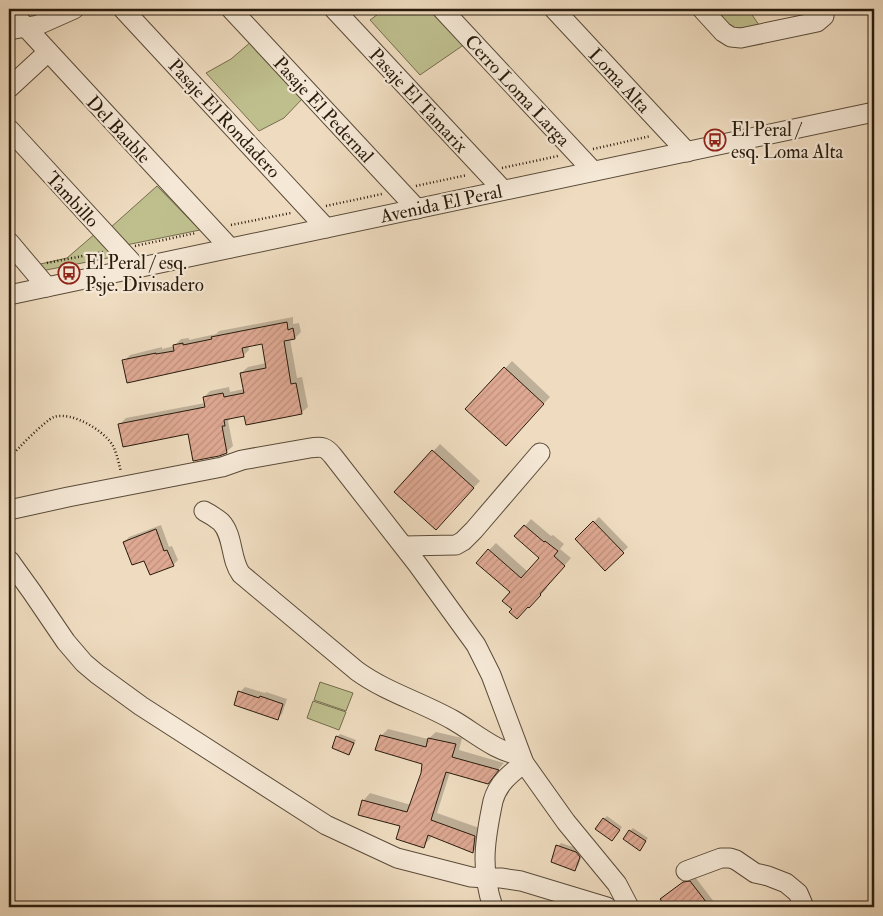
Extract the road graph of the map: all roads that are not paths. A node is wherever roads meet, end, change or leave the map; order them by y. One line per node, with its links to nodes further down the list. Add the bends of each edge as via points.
1 (9, 9): 10 (street, Del Bauble)
2 (74, 9): 10 (street, via 38,24)
3 (123, 9): 19 (street, Pasaje El Rondadero)
4 (231, 9): 18 (street, Pasaje El Pedernal)
5 (334, 9): 17 (street, Pasaje El Tamarix)
6 (442, 9): 16 (street, Cerro Loma Larga)
7 (554, 9): 15 (street, Loma Alta)
8 (702, 9): 9 (street, via 723,32 741,38 817,22 824,16)
9 (824, 9)
10 (17, 28): 11 (street, Del Bauble)
11 (48, 52): 12 (street); 21 (street, Del Bauble)
12 (9, 88)
13 (874, 112): 15 (street, Avenida El Peral)
14 (9, 129): 22 (street, Tambillo)
15 (687, 152): 16 (street, Avenida El Peral)
16 (593, 171): 17 (street, Avenida El Peral)
17 (503, 190): 18 (street, Avenida El Peral)
18 (417, 209): 19 (street, Avenida El Peral)
19 (326, 228): 21 (street, Avenida El Peral)
20 (9, 242): 23 (street)
21 (230, 248): 22 (street, Avenida El Peral)
22 (137, 268): 23 (street, Avenida El Peral)
23 (47, 287): 24 (street, Avenida El Peral)
24 (9, 295)
25 (540, 453): 28 (street, via 460,544)
26 (9, 510): 28 (street, via 316,447 325,448 334,456)
27 (204, 511): 30 (street, via 224,526 241,574 357,671)
28 (404, 546): 30 (street, via 482,654)
29 (9, 560): 32 (street, via 84,663 141,706 326,825 397,858 471,877)
30 (522, 759): 32 (street, via 495,795 485,849); 34 (street, via 566,822 622,890)
31 (686, 871): 35 (street, via 720,858 730,858 755,873 786,883 798,893)
32 (488, 897): 33 (street, via 501,878)
33 (606, 907)
34 (629, 907)
35 (804, 907)

